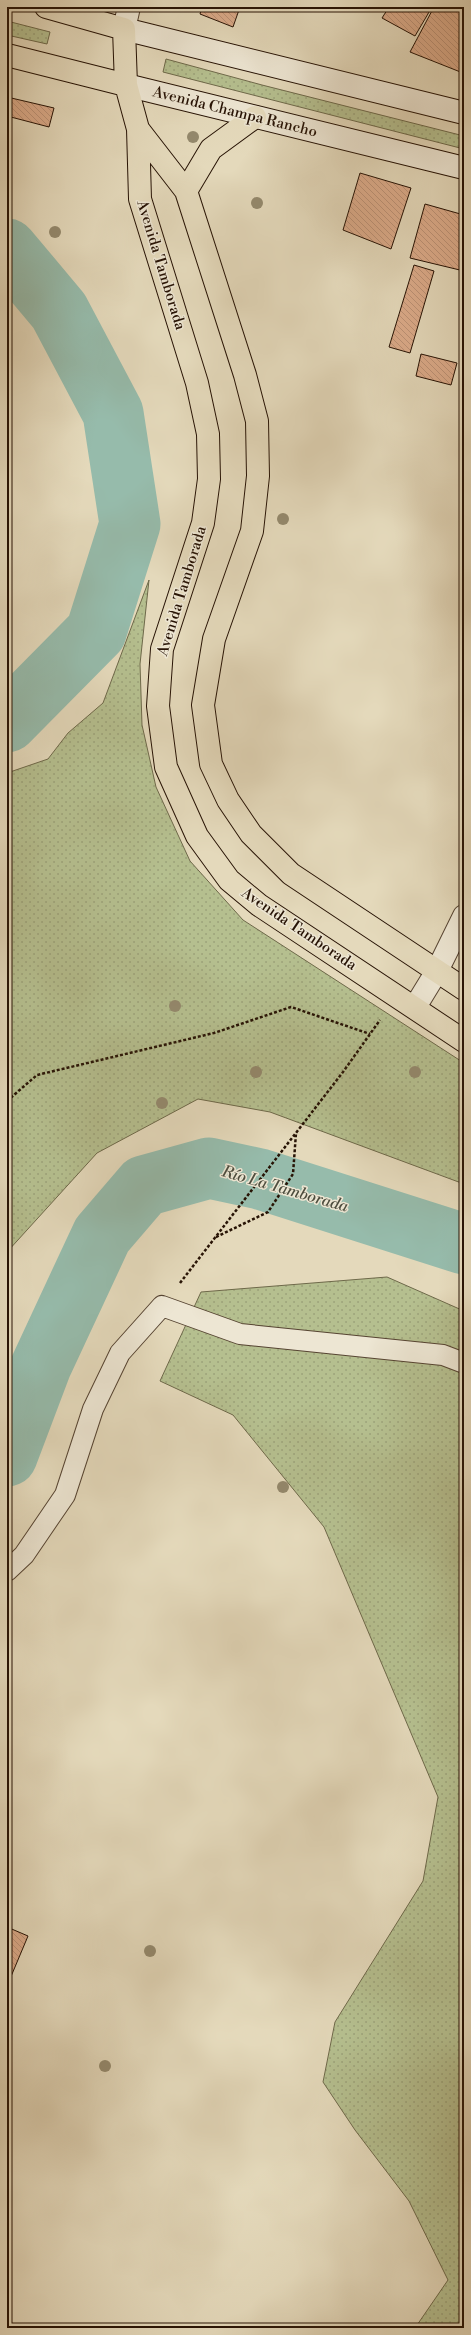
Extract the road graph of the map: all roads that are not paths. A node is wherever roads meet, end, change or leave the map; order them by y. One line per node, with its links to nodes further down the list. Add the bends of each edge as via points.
1 (46, 7): 3 (main road)
2 (129, 7): 3 (main road)
3 (124, 29): 5 (main road, Avenida Tamborada); 6 (main road)
4 (7, 56): 5 (main road, Avenida Champa Rancho)
5 (126, 86): 7 (main road, Avenida Champa Rancho); 8 (main road, Avenida Tamborada)
6 (464, 113)
7 (255, 117): 9 (main road, Avenida Champa Rancho); 10 (main road, via 211,149)
8 (138, 129): 10 (main road, Avenida Tamborada); 14 (main road, Avenida Tamborada, via 140,199 197,383 208,434 209,479 203,523 162,649 158,706 166,767 197,836 229,880 259,905)
9 (464, 168)
10 (186, 191): 12 (main road, Avenida Tamborada, via 245,375 257,421 258,476 252,531 214,639 203,705 211,764 228,800 251,834 291,874)
11 (464, 916): 12 (main road)
12 (437, 971): 13 (main road, Avenida Tamborada); 14 (main road)
13 (464, 989)
14 (415, 1007): 15 (main road, Avenida Tamborada)
15 (464, 1041)
16 (464, 1363): 17 (lane, via 443,1355 240,1334 162,1306 120,1353 93,1409 65,1495 24,1555)
17 (7, 1571)

